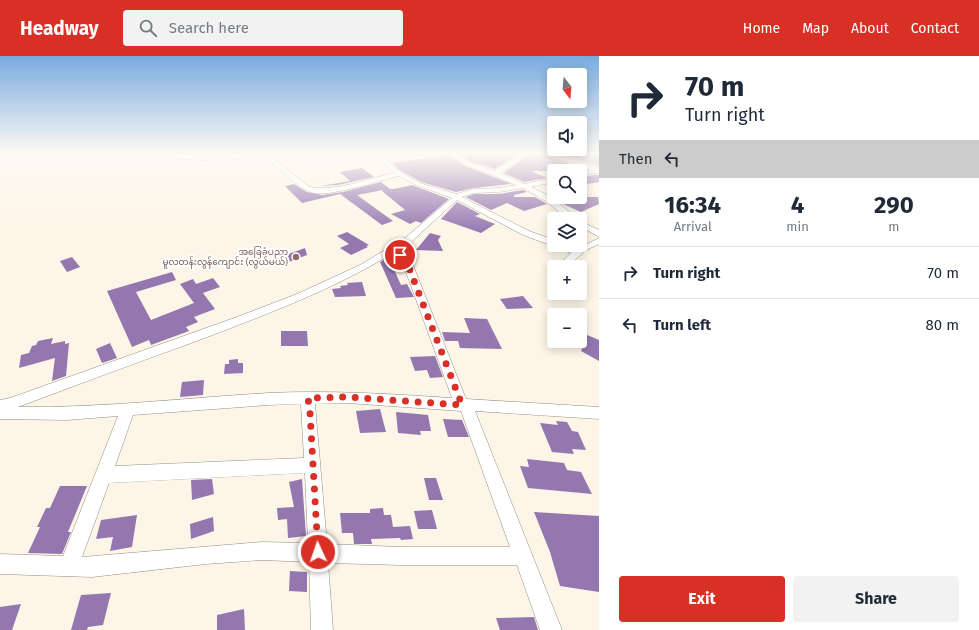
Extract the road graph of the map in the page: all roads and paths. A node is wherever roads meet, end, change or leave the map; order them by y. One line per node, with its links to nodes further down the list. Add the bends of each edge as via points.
1 (297, 180): 2 (street, via 315,191)
2 (374, 180)
3 (410, 180): 7 (street)
4 (509, 180): 6 (street)
5 (547, 181): 6 (street)
6 (523, 186): 7 (street, via 464,193); 8 (street, via 550,200)
7 (457, 197): 11 (street); 14 (street, via 424,227)
8 (565, 212)
9 (587, 227): 10 (street)
10 (599, 234)
11 (547, 241)
12 (599, 241): 13 (street)
13 (587, 246)
14 (394, 249): 17 (street, via 363,267 248,318); 19 (street, via 406,260)
15 (577, 252): 16 (street)
16 (568, 260)
17 (31, 397): 20 (street); 23 (street)
18 (308, 398): 19 (street, via 347,397); 21 (street); 25 (street)
19 (464, 405): 24 (street); 28 (street)
20 (0, 406)
21 (128, 410): 23 (street, via 67,414); 26 (street)
22 (0, 413): 23 (street)
23 (26, 413)
24 (599, 413)
25 (313, 465): 26 (street); 27 (street)
26 (104, 475): 30 (street)
27 (318, 552): 28 (street, via 401,556); 30 (street, via 262,551 92,567); 31 (street)
28 (523, 556): 32 (street)
29 (0, 564): 30 (street)
30 (69, 566)
31 (322, 630)
32 (551, 630)

